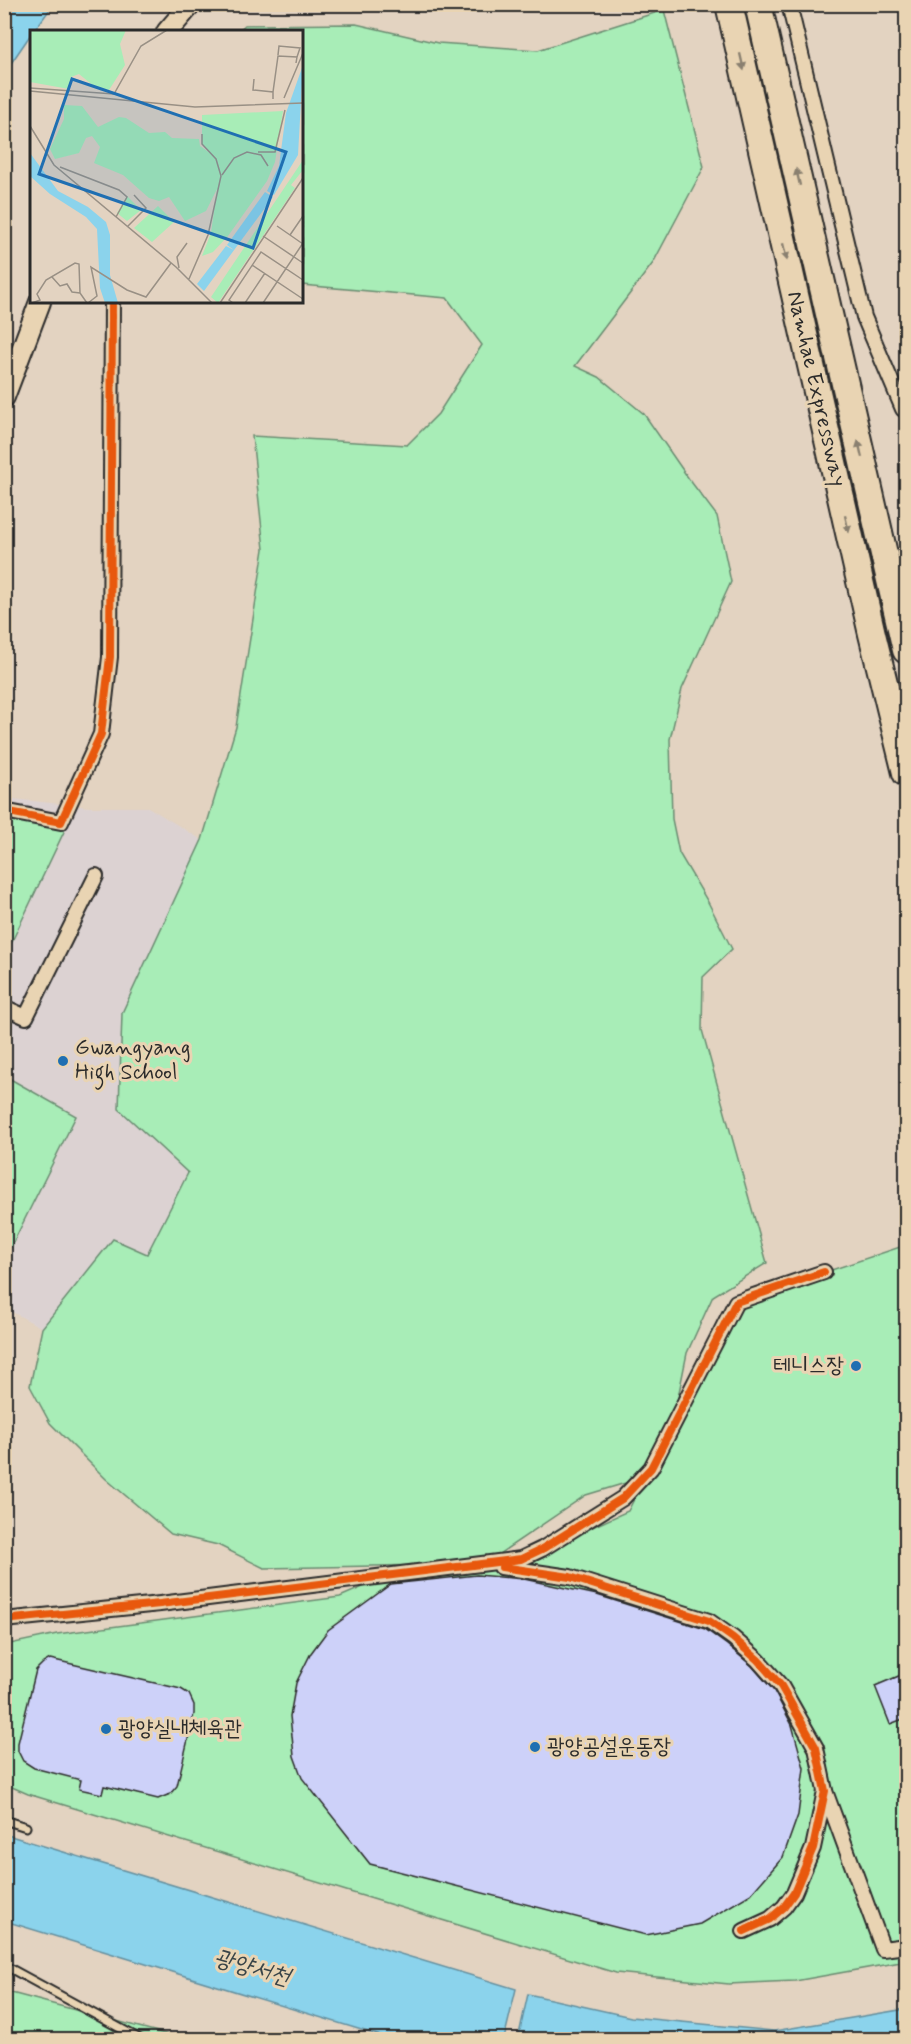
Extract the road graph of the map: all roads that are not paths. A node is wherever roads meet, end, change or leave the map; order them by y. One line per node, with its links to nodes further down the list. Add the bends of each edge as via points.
1 (191, 4): 5 (main road)
2 (729, 4): 11 (highway, Namhae Expressway, one-way to 11)
3 (758, 4): 10 (highway, Namhae Expressway, one-way to 3)
4 (789, 4): 9 (street, via 864,317)
5 (169, 30)
6 (40, 303): 8 (main road)
7 (112, 303): 12 (street, via 110,657 101,735 61,822)
8 (4, 397)
9 (906, 411)
10 (906, 650)
11 (906, 773)
12 (4, 811)
13 (96, 876): 14 (street, via 26,1017)
14 (4, 1007)
15 (824, 1272): 16 (street, via 736,1302 651,1468 623,1498 542,1550 521,1559)
16 (484, 1564): 17 (street); 18 (street, via 570,1577 709,1621 758,1660 781,1686 816,1748)
17 (4, 1620)
18 (825, 1791): 21 (street, via 813,1848 794,1893 770,1919); 22 (street, via 883,1949)
19 (4, 1820): 20 (lane)
20 (26, 1827)
21 (744, 1931)
22 (906, 1946)
23 (4, 1965): 24 (lane)
24 (142, 2040)

